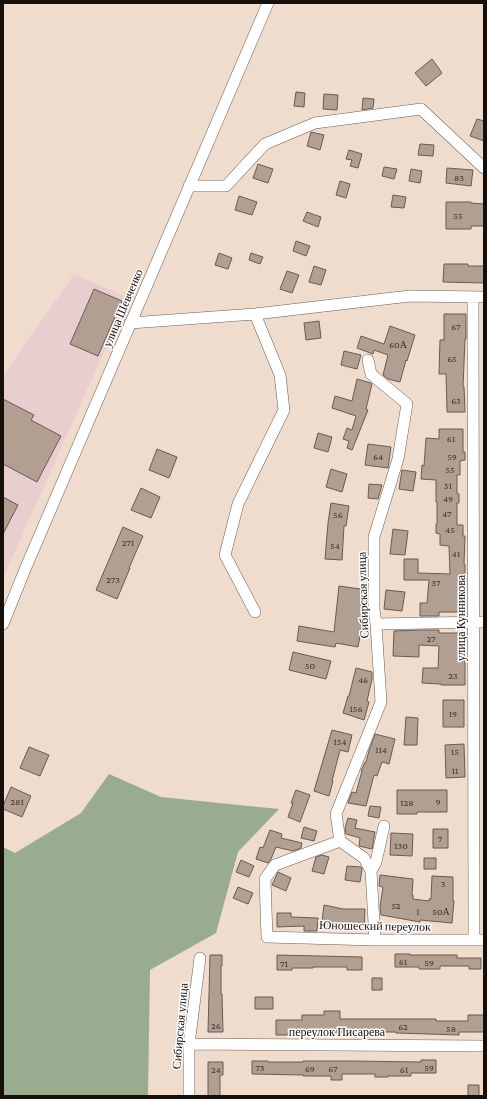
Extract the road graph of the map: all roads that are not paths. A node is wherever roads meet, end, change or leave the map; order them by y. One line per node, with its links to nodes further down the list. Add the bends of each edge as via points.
1 (268, 3): 3 (street, улица Шевченко)
2 (484, 168): 3 (street, via 421,109 315,123 265,144 226,186)
3 (189, 186): 6 (street, улица Шевченко)
4 (479, 297): 5 (street, via 410,296); 9 (street, улица Кунникова)
5 (255, 314): 6 (street); 8 (street, via 280,375 284,410 238,504 225,555)
6 (130, 323): 10 (street, улица Шевченко)
7 (368, 360): 11 (street, Сибирская улица, via 371,374 407,404 398,459 374,537)
8 (255, 612)
9 (479, 622): 11 (street); 16 (street, улица Кунникова)
10 (3, 624)
11 (376, 624): 13 (street, Сибирская улица, via 381,702 336,814)
12 (384, 826): 14 (street, via 376,862)
13 (340, 841): 14 (street, via 364,858); 15 (street, Юношеский переулок, via 276,865 265,879 266,937)
14 (371, 871): 15 (street)
15 (375, 940): 16 (street, Юношеский переулок)
16 (479, 940)
17 (200, 958): 18 (street, Сибирская улица)
18 (189, 1044): 19 (street, переулок Писарева); 20 (street, Сибирская улица)
19 (484, 1046)
20 (189, 1096)

